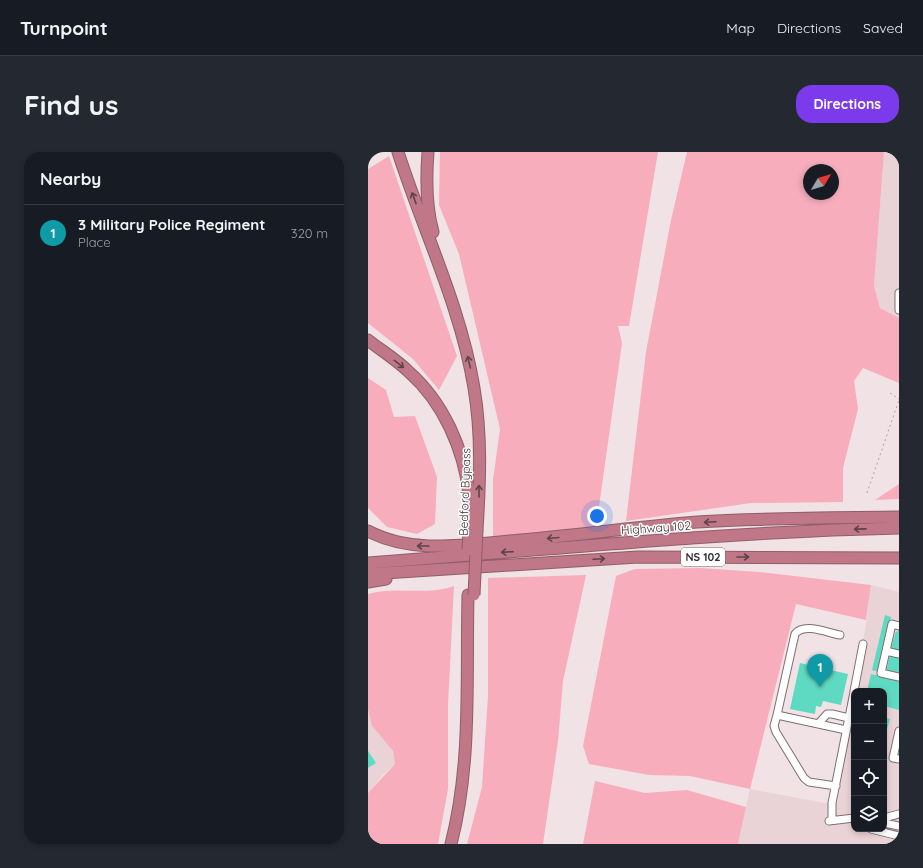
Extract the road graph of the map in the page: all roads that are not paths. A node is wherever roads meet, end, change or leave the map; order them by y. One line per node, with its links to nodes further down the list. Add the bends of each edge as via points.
1 (398, 152): 5 (highway, Bedford Bypass, one-way to 1)
2 (428, 152): 5 (highway, via 426,174 430,218)
3 (899, 293): 4 (street)
4 (899, 310)
5 (460, 327): 10 (highway, Bedford Bypass, one-way to 5, via 479,499 479,427 474,388)
6 (368, 340): 10 (highway, Bedford Bypass, one-way to 10, via 410,372 451,428 464,463)
7 (899, 517): 8 (highway)
8 (833, 518): 11 (highway, one-way to 11, via 696,522 562,537 419,546 391,541); 12 (highway, via 573,544)
9 (899, 528): 12 (highway, Highway 102 / NS 102, one-way to 12, via 818,530)
10 (473, 530): 18 (highway, Bedford Bypass, bridge)
11 (368, 531)
12 (560, 548): 14 (highway, Highway 102 / NS 102, one-way to 14)
13 (899, 558): 15 (highway, NS 102, one-way to 13, via 638,557)
14 (368, 563)
15 (460, 567): 16 (highway, NS 102); 17 (highway)
16 (368, 574)
17 (368, 582)
18 (471, 595): 41 (highway, Bedford Bypass, via 465,757 462,790); 42 (highway, Bedford Bypass, via 471,755 468,793)
19 (899, 626): 22 (street, via 892,624)
20 (840, 636): 27 (street, via 805,628 798,630)
21 (863, 644): 25 (street)
22 (886, 651): 23 (street); 24 (street, via 881,673)
23 (899, 654)
24 (899, 677)
25 (855, 688)
26 (851, 708): 28 (street)
27 (777, 715): 29 (street); 33 (street, via 774,726 776,732 804,778 810,782)
28 (849, 718): 29 (street, via 827,714); 30 (street)
29 (818, 724): 30 (street)
30 (846, 730): 33 (street)
31 (899, 731): 32 (street, via 893,758)
32 (899, 759)
33 (836, 786): 36 (street, via 831,821)
34 (899, 814): 35 (street)
35 (887, 817)
36 (851, 818)
37 (887, 824): 38 (street)
38 (899, 826)
39 (883, 832): 40 (street)
40 (899, 836)
41 (451, 844)
42 (458, 844)

